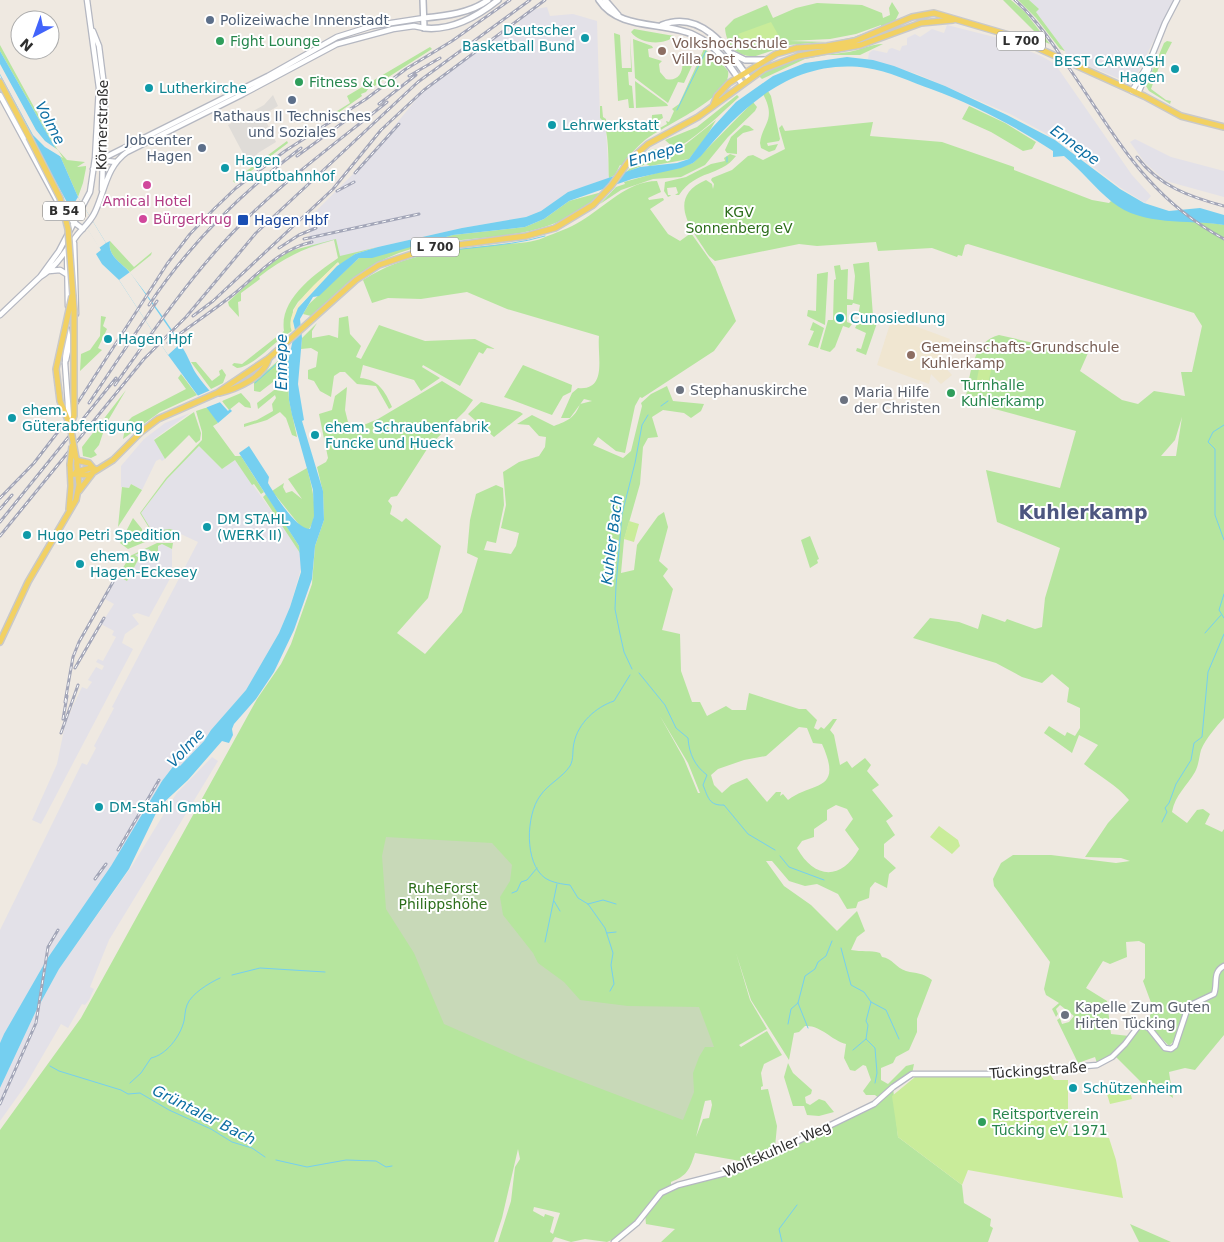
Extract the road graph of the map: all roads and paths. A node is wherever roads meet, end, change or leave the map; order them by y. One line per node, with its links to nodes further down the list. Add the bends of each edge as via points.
1 (87, 0): 14 (street, Körnerstraße)
2 (423, 0): 9 (main road)
3 (488, 0): 9 (main road, via 460,12)
4 (498, 0): 13 (main road, via 456,24 437,29)
5 (599, 0): 8 (main road, L 700, via 606,10)
6 (606, 0): 8 (main road)
7 (1177, 0): 17 (street)
8 (618, 15): 11 (main road, L 700, via 635,23)
9 (424, 18): 12 (street); 13 (main road); 29 (street, via 364,28 330,40 276,71)
10 (953, 20): 16 (main road, L 700, via 934,13 906,20 855,41 792,49); 20 (main road, L 700, via 930,21 861,45 798,56); 23 (main road, L 700, via 1009,35)
11 (662, 25): 15 (main road, L 700, via 680,22 700,27 711,32); 19 (main road, L 700, via 697,36 714,48)
12 (414, 26): 13 (street); 30 (street, via 367,35 330,47 135,147)
13 (424, 28)
14 (93, 31): 28 (street, Körnerstraße, via 99,88); 29 (street, Körnerstraße, via 99,46 104,83)
15 (732, 53): 16 (main road, L 700, via 745,60); 18 (main road, L 700)
16 (764, 60): 18 (main road, L 700)
17 (1149, 64): 23 (street); 24 (street)
18 (744, 72): 19 (main road); 20 (main road)
19 (738, 77): 22 (main road); 26 (main road, via 720,92)
20 (749, 79): 22 (main road)
21 (0, 82): 42 (main road, B 54, bridge, via 63,207 69,233)
22 (742, 84): 26 (main road)
23 (1132, 91): 24 (main road, L 700)
24 (1138, 94): 27 (main road, L 700, via 1181,116)
25 (0, 95): 33 (street)
26 (712, 107): 48 (main road, L 700, via 648,144 600,199 568,222 542,232 449,245 392,259 356,280 269,358 217,393 158,419 113,460)
27 (1224, 127)
28 (95, 158): 29 (street); 31 (street, Körnerstraße)
29 (102, 158): 30 (street); 31 (street); 32 (street, Körnerstraße)
30 (116, 162): 32 (street)
31 (92, 172): 34 (street, Körnerstraße, via 84,206)
32 (102, 191): 35 (street, via 95,213)
33 (64, 215): 34 (street); 36 (street)
34 (73, 224): 35 (street); 36 (street, Körnerstraße)
35 (83, 229): 37 (street)
36 (67, 236): 38 (street); 41 (street, Körnerstraße)
37 (74, 243): 38 (street); 44 (street, bridge, via 77,301)
38 (67, 250): 39 (street); 40 (street)
39 (48, 271): 40 (street, via 58,270); 41 (street)
40 (68, 275): 44 (street, bridge)
41 (40, 277): 43 (street)
42 (72, 293): 45 (main road, B 54, bridge, via 75,384 74,416); 45 (main road, B 54, bridge, via 56,369 62,410)
43 (0, 315)
44 (65, 363): 45 (street, bridge)
45 (70, 425): 46 (main road, B 54, bridge)
46 (72, 446): 47 (main road, B 54, bridge); 50 (main road, B 54, bridge)
47 (76, 459): 48 (main road, via 89,463); 49 (main road, B 54)
48 (95, 469): 49 (main road, L 700, via 85,476); 51 (main road)
49 (78, 473): 50 (main road, L 700); 51 (main road, B 54)
50 (71, 474): 52 (main road, B 54)
51 (78, 491): 52 (main road, B 54)
52 (68, 512): 53 (main road, B 54, via 28,582)
53 (0, 642)
54 (1224, 966): 55 (street, Tückingstraße, via 1216,976 1214,994 1186,1010 1175,1046 1171,1049 1165,1048 1149,1028 1140,1024 1125,1044 1102,1064 993,1074 912,1074 874,1104)
55 (843, 1119): 56 (street, Wolfskuhler Weg, via 736,1170 678,1185 661,1193 637,1223)
56 (614, 1242)

